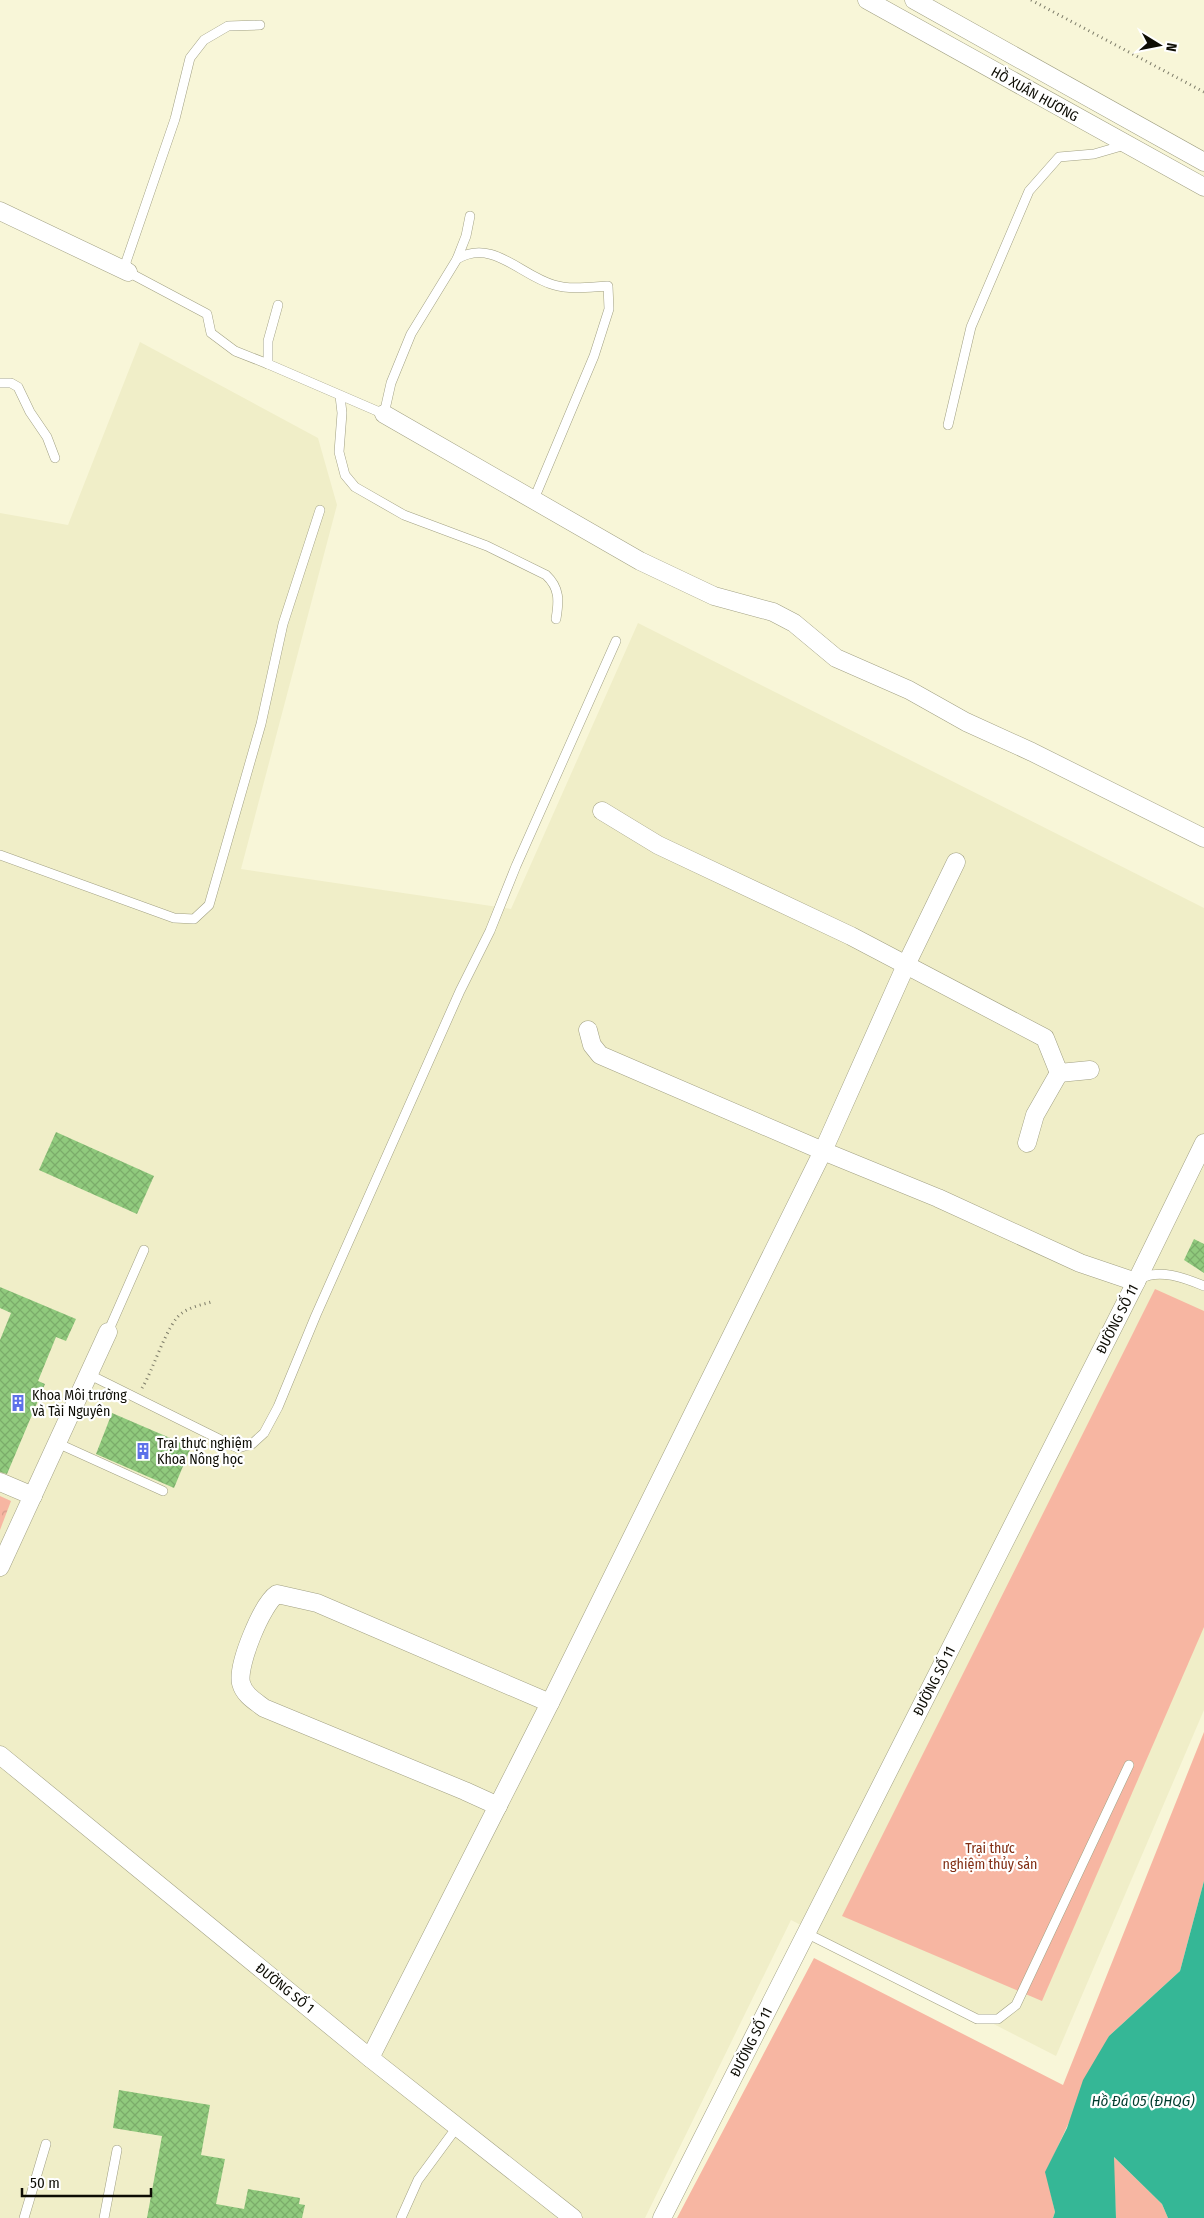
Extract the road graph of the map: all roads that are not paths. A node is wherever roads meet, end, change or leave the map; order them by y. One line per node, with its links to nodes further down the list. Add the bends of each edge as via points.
1 (866, 0): 5 (street, HỒ XUÂN HƯƠNG)
2 (914, 0): 4 (street, HỒ XUÂN HƯƠNG)
3 (260, 25): 11 (lane, via 228,26 204,40 190,58 175,119 128,252)
4 (1136, 125): 5 (street); 6 (street, HỒ XUÂN HƯƠNG)
5 (1126, 145): 7 (street, HỒ XUÂN HƯƠNG); 17 (lane, via 1094,154 1059,157 1029,192 970,327)
6 (1204, 162)
7 (1204, 187)
8 (0, 211): 11 (street)
9 (470, 216): 10 (lane)
10 (457, 259): 16 (lane, via 411,334 391,383); 19 (lane, via 468,253 480,252 512,263 553,285 574,288 608,286 609,309 594,356)
11 (128, 272): 13 (lane, via 207,314 211,332 234,351)
12 (278, 306): 13 (lane, via 268,342)
13 (268, 364): 15 (lane)
14 (0, 383): 18 (lane, via 18,387 47,437)
15 (340, 396): 16 (lane); 21 (lane, via 339,452 344,475 356,487 404,515 487,546 546,575 554,582 558,594)
16 (384, 414): 19 (street)
17 (948, 425)
18 (55, 458)
19 (534, 499): 24 (street, via 640,560 714,596 773,612 794,623 836,658 909,690 966,722)
20 (320, 510): 25 (lane, via 283,624 261,724 208,905 194,919 174,918)
21 (556, 619)
22 (616, 641): 38 (lane, via 490,931 460,991 264,1433 245,1447 231,1445)
23 (602, 811): 27 (street, via 658,845)
24 (1204, 838)
25 (0, 855)
26 (956, 862): 27 (street)
27 (906, 965): 30 (street, via 1045,1038); 33 (street)
28 (588, 1030): 33 (street, via 592,1045 600,1055)
29 (1090, 1070): 30 (street)
30 (1059, 1073): 31 (street, via 1035,1115)
31 (1027, 1143)
32 (1204, 1143): 35 (street, ĐƯỜNG SỐ 11)
33 (823, 1152): 35 (street, via 938,1198 1080,1263); 44 (street)
34 (144, 1250): 37 (lane)
35 (1136, 1282): 36 (lane, via 1149,1275 1171,1275); 48 (street, ĐƯỜNG SỐ 11)
36 (1204, 1286)
37 (108, 1332): 38 (street)
38 (88, 1374): 39 (street)
39 (57, 1443): 41 (lane); 42 (street)
40 (0, 1482): 42 (street)
41 (163, 1491)
42 (33, 1496): 43 (street)
43 (0, 1567)
44 (550, 1704): 47 (street); 47 (street, via 317,1603 277,1594 263,1613 240,1675 248,1696 264,1708)
45 (0, 1755): 49 (street, ĐƯỜNG SỐ 1)
46 (1129, 1765): 48 (lane, via 1016,2005 998,2019 977,2019)
47 (498, 1806): 49 (street)
48 (806, 1933): 57 (street, ĐƯỜNG SỐ 11)
49 (370, 2058): 50 (street, ĐƯỜNG SỐ 1)
50 (457, 2126): 55 (lane, via 418,2180); 56 (street, ĐƯỜNG SỐ 1)
51 (46, 2144): 53 (lane)
52 (117, 2150): 54 (lane)
53 (24, 2218)
54 (104, 2218)
55 (401, 2218)
56 (573, 2218)
57 (662, 2218)

